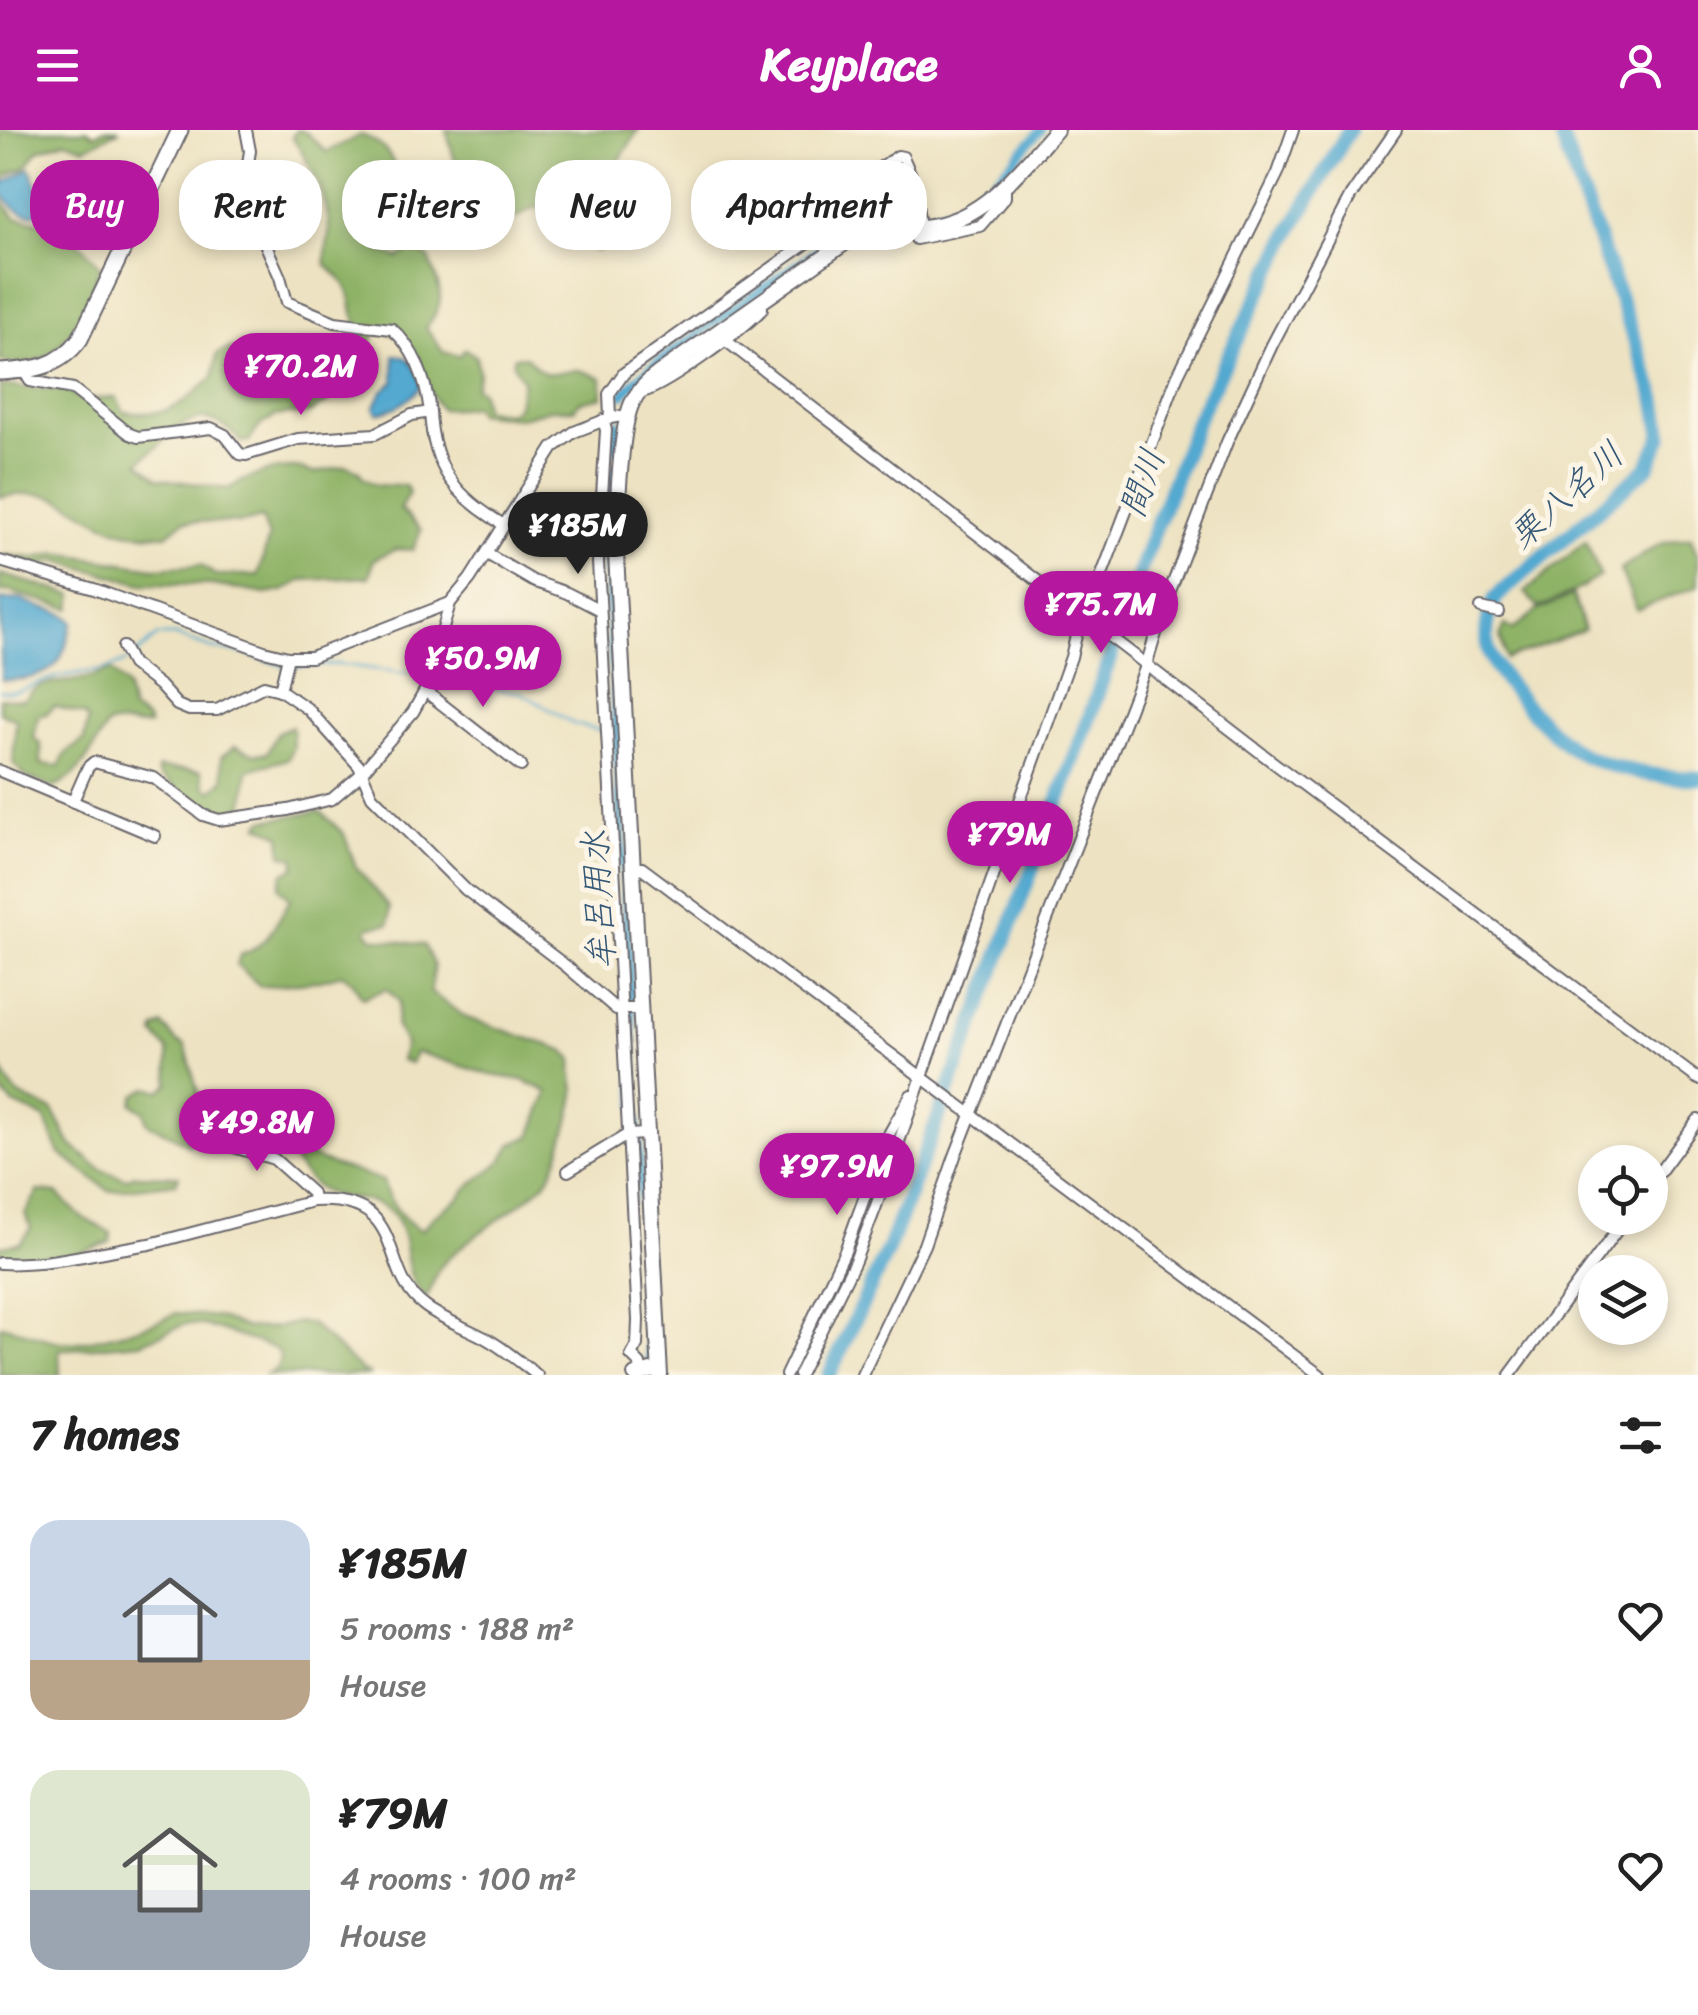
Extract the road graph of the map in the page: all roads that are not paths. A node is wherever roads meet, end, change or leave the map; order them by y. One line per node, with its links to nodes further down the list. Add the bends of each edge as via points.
1 (180, 130): 12 (main road, via 80,340 56,363)
2 (246, 130): 15 (street, via 243,194 287,302 321,319 392,329 422,372)
3 (1056, 130): 6 (street, via 969,214)
4 (1293, 130): 25 (street, via 1176,377)
5 (1396, 130): 28 (street, via 1351,195 1272,344 1220,458)
6 (927, 227)
7 (801, 250): 10 (street)
8 (832, 250): 9 (street)
9 (761, 300): 10 (street); 11 (street, via 762,309)
10 (690, 337): 14 (street); 17 (street, via 633,365 608,394)
11 (724, 340): 14 (street); 25 (street)
12 (24, 371): 13 (main road); 15 (street, via 30,381 73,389 130,434 212,428 246,455 298,439 375,434)
13 (0, 372)
14 (638, 393): 16 (street)
15 (430, 412): 18 (street, via 445,476 470,504)
16 (628, 415): 17 (street); 31 (street, via 616,554)
17 (606, 419): 18 (street, via 553,448); 23 (street)
18 (504, 525): 19 (street)
19 (486, 554): 21 (street); 23 (street)
20 (0, 562): 27 (street)
21 (450, 603): 27 (street); 30 (street)
22 (1481, 608): 24 (street)
23 (600, 610): 31 (street)
24 (1497, 612)
25 (1084, 617): 28 (street); 39 (street)
26 (127, 656): 29 (street, via 190,710 217,710 264,686)
27 (287, 664): 29 (street)
28 (1144, 664): 40 (street); 42 (street)
29 (280, 690): 34 (street, via 324,724)
30 (425, 691): 32 (street); 34 (street)
31 (614, 736): 37 (street); 38 (street)
32 (521, 766)
33 (0, 772): 35 (street)
34 (363, 772): 35 (street, via 321,803 219,820 154,778 94,762); 38 (street, via 372,796 466,890 616,1009)
35 (74, 802): 36 (street)
36 (155, 836)
37 (633, 869): 38 (street); 39 (street, via 642,868)
38 (630, 1009): 44 (street); 45 (street)
39 (922, 1078): 41 (street); 42 (street)
40 (1698, 1080)
41 (916, 1092): 54 (street, via 884,1143 845,1251); 55 (street, via 855,1261)
42 (972, 1115): 56 (street, via 924,1245); 57 (street)
43 (1698, 1120): 47 (street)
44 (645, 1134): 45 (street); 52 (street)
45 (628, 1135): 48 (street); 52 (street, via 637,1345)
46 (216, 1142): 49 (street, via 274,1159)
47 (1668, 1161)
48 (568, 1171)
49 (313, 1200): 51 (street, via 150,1244); 53 (street, via 367,1212 386,1231 424,1306 491,1340)
50 (1613, 1235): 58 (street)
51 (0, 1263)
52 (645, 1369)
53 (537, 1375)
54 (786, 1375)
55 (799, 1375)
56 (862, 1375)
57 (1320, 1375)
58 (1510, 1375)

